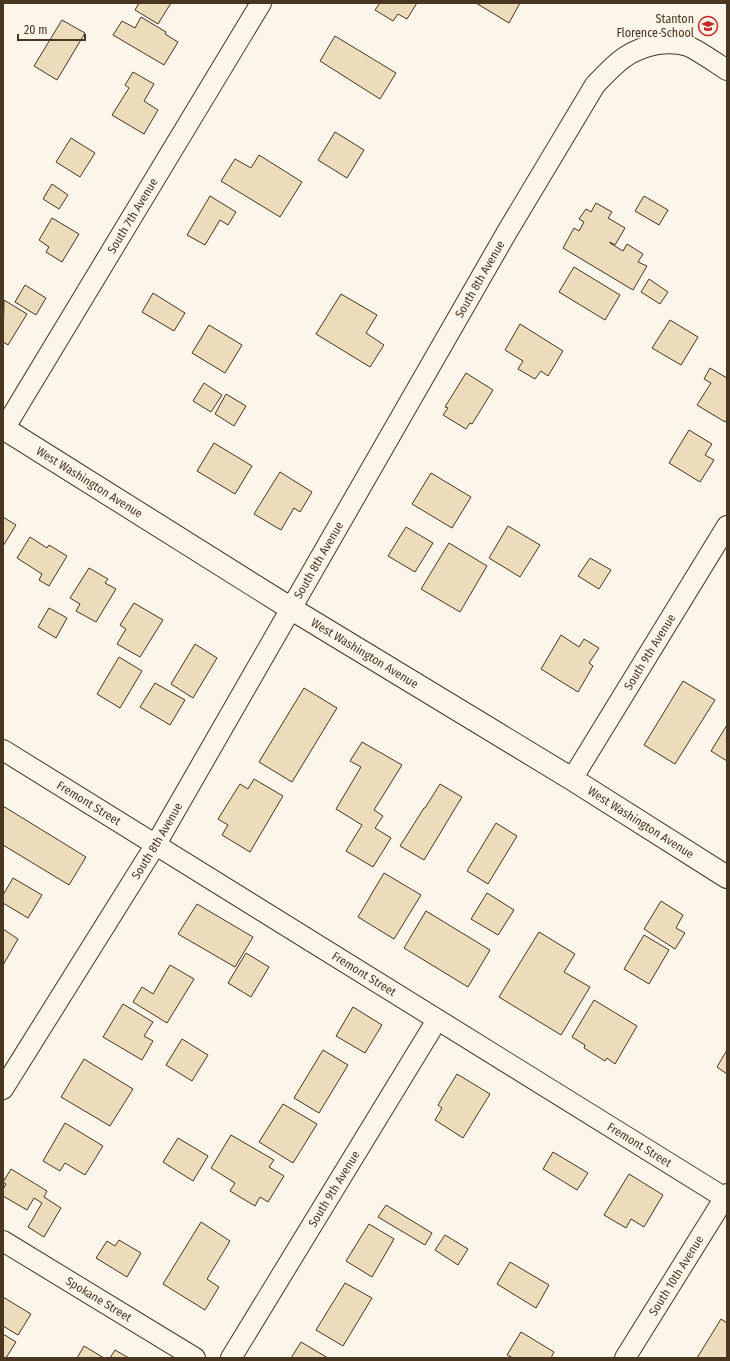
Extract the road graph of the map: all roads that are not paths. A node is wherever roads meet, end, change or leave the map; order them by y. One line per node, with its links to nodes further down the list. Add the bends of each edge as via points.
1 (261, 3): 3 (street, South 7th Avenue)
2 (727, 70): 5 (street, South 8th Avenue, via 688,46 667,43 633,51 614,65 595,85 503,238)
3 (4, 429): 5 (main road, West Washington Avenue)
4 (727, 526): 7 (street, South 9th Avenue)
5 (290, 608): 7 (main road, West Washington Avenue); 8 (street, South 8th Avenue)
6 (3, 750): 8 (street, Fremont Street)
7 (572, 779): 9 (main road, West Washington Avenue)
8 (156, 844): 10 (street, Fremont Street); 11 (street, South 8th Avenue)
9 (727, 877)
10 (437, 1020): 12 (street, Fremont Street); 15 (street, South 9th Avenue)
11 (3, 1089)
12 (726, 1196): 16 (street, South 10th Avenue)
13 (3, 1240): 14 (street, Spokane Street)
14 (195, 1358)
15 (231, 1358)
16 (625, 1358)

